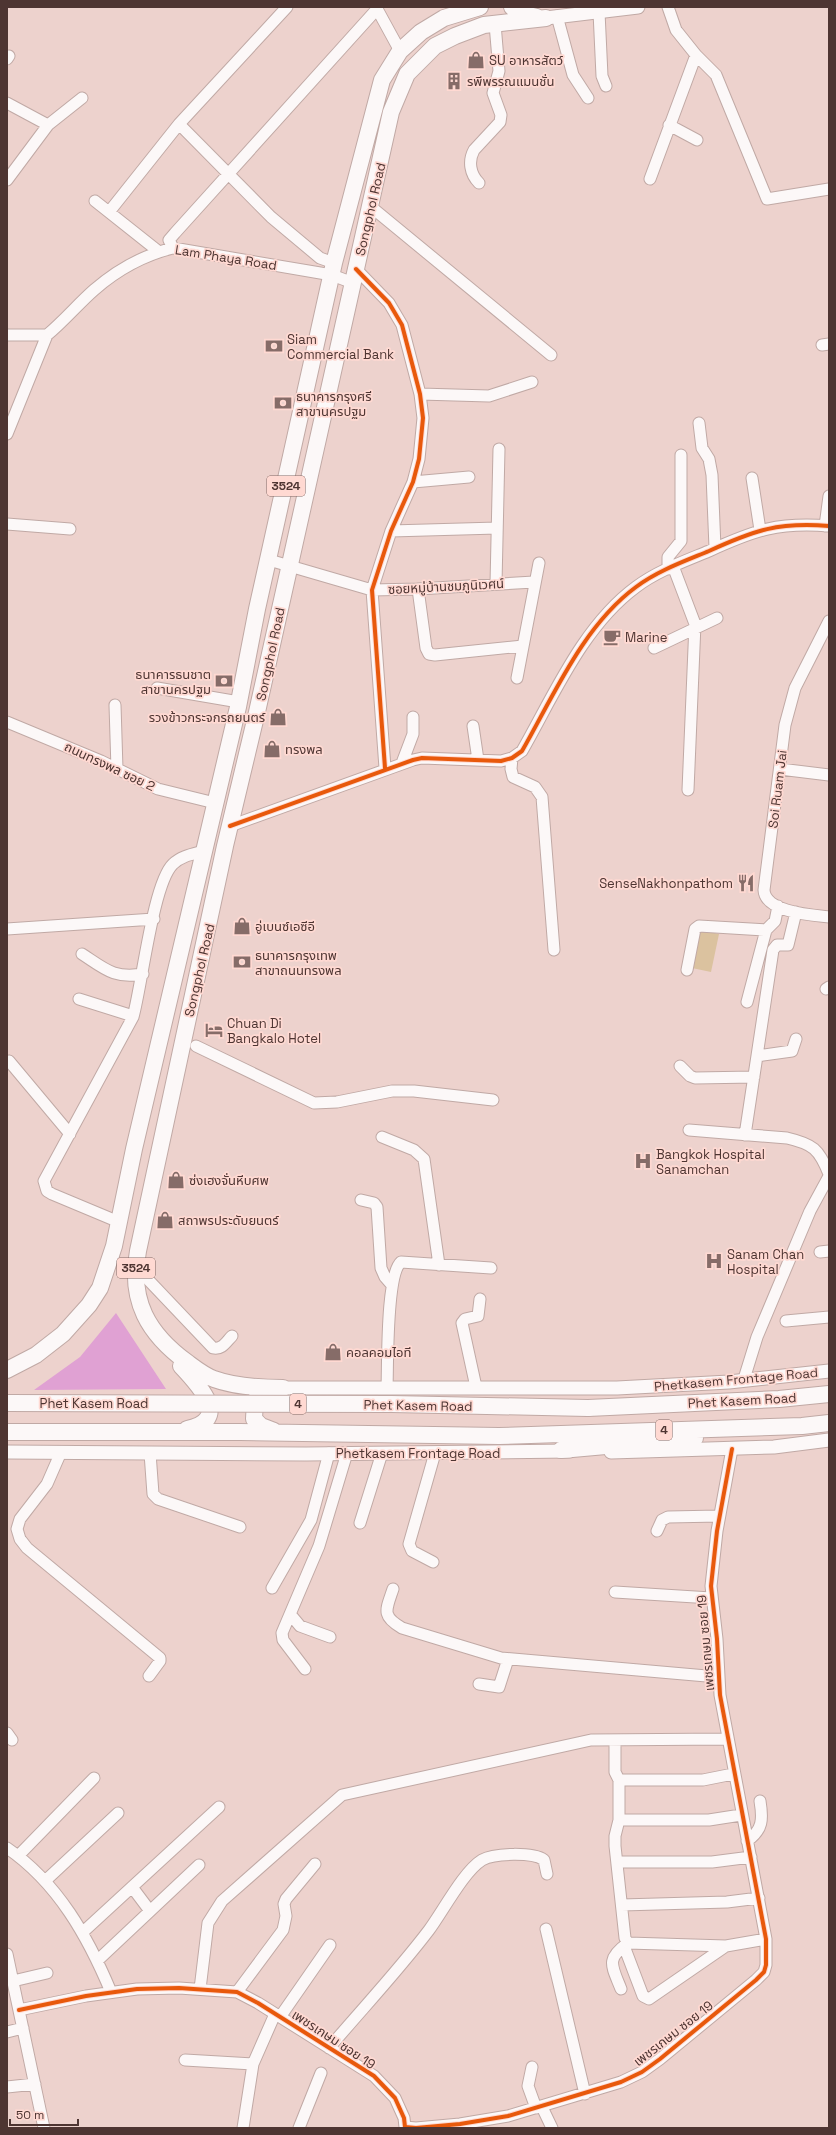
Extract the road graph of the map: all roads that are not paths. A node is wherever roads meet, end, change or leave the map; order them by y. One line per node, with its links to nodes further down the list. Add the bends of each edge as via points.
1 (287, 7): 17 (street)
2 (480, 7): 11 (highway, Songphol Road / 3524, via 444,18 421,32)
3 (508, 7): 10 (highway)
4 (512, 7): 9 (highway, via 530,17)
5 (638, 7): 8 (main road, Songphol Road)
6 (668, 7): 12 (street, via 676,30)
7 (377, 8): 11 (street); 21 (street)
8 (599, 12): 9 (main road, Songphol Road); 13 (street, via 602,76)
9 (551, 17): 10 (highway, Songphol Road); 15 (street, via 573,75)
10 (490, 25): 24 (street, via 499,71 493,93 501,114 500,122 471,155 473,177); 27 (highway, Songphol Road / 3524, via 455,36 435,46 407,74 391,112)
11 (400, 51): 31 (highway, Songphol Road / 3524, via 382,80)
12 (696, 55): 19 (street); 25 (street, via 716,75 767,199)
13 (606, 86)
14 (82, 98): 18 (street)
15 (588, 98)
16 (7, 103): 18 (street)
17 (179, 124): 21 (street); 28 (street)
18 (48, 125): 22 (street)
19 (669, 125): 20 (street); 23 (street)
20 (697, 140)
21 (228, 174): 29 (street, via 169,240); 31 (street, via 276,221)
22 (7, 180)
23 (650, 180)
24 (479, 183)
25 (829, 189)
26 (95, 202): 28 (street)
27 (370, 206): 32 (highway, Songphol Road / 3524); 35 (street)
28 (109, 212): 30 (street)
29 (173, 248): 30 (street, Lam Phaya Road); 31 (street, Lam Phaya Road)
30 (158, 251): 34 (street, Lam Phaya Road, via 123,268 99,286)
31 (333, 269): 32 (street, Lam Phaya Road); 53 (highway, Songphol Road / 3524)
32 (354, 276): 37 (street, via 389,303 402,325); 55 (highway, Songphol Road / 3524)
33 (7, 335): 34 (street)
34 (47, 335): 39 (street)
35 (551, 355)
36 (532, 382): 37 (street, via 489,396)
37 (420, 394): 44 (street, via 422,434)
38 (699, 423): 52 (street, via 702,448 709,459 712,475)
39 (7, 434)
40 (499, 449): 48 (street)
41 (681, 455): 56 (street, via 682,541 668,557)
42 (469, 478): 44 (street)
43 (752, 478): 50 (street)
44 (413, 482): 51 (street)
45 (829, 496): 47 (street)
46 (7, 524): 49 (street)
47 (827, 526): 50 (street, via 798,524)
48 (497, 528): 51 (street); 58 (street)
49 (70, 529)
50 (760, 530): 52 (street)
51 (391, 531): 59 (street)
52 (715, 548): 56 (street)
53 (269, 560): 55 (street, ซอยหมู่บ้านชมภูนิเวศน์); 68 (highway, Songphol Road / 3524)
54 (539, 563): 57 (street)
55 (290, 566): 59 (street, ซอยหมู่บ้านชมภูนิเวศน์); 82 (highway, Songphol Road / 3524)
56 (671, 568): 63 (street, via 692,612); 73 (street, via 622,597 590,633 522,751)
57 (534, 582): 58 (street, ซอยหมู่บ้านชมภูนิเวศน์); 64 (street)
58 (496, 584): 60 (street, ซอยหมู่บ้านชมภูนิเวศน์)
59 (372, 590): 60 (street, ซอยหมู่บ้านชมภูนิเวศน์); 76 (street)
60 (418, 590): 64 (street, via 429,654)
61 (718, 618): 63 (street)
62 (829, 621): 78 (street, Soi Ruam Jai, via 790,702)
63 (696, 628): 65 (street); 80 (street)
64 (523, 646): 66 (street)
65 (654, 648)
66 (517, 678)
67 (157, 688): 68 (street)
68 (239, 702): 81 (highway, Songphol Road / 3524)
69 (115, 705): 77 (street)
70 (413, 717): 75 (street, via 413,734)
71 (7, 722): 77 (street, ถนนทรงพล ซอย 2)
72 (473, 726): 74 (street)
73 (512, 758): 74 (street, via 501,761); 90 (street, via 513,777 535,787 542,798)
74 (478, 760): 75 (street, via 422,758)
75 (402, 763): 76 (street)
76 (386, 768): 82 (street)
77 (117, 769): 81 (street, ถนนทรงพล ซอย 2, via 158,789)
78 (780, 769): 79 (street); 84 (street, Soi Ruam Jai, via 764,890 768,902)
79 (829, 775)
80 (688, 790)
81 (215, 803): 83 (highway, Songphol Road / 3524)
82 (230, 826): 98 (highway, Songphol Road / 3524)
83 (204, 851): 87 (street, via 183,857 172,865 157,898); 97 (highway, Songphol Road / 3524)
84 (778, 906): 85 (street, Soi Ruam Jai); 89 (street, via 775,921)
85 (796, 912): 86 (street, Soi Ruam Jai); 101 (street, via 788,945 777,945 773,950)
86 (829, 917)
87 (154, 919): 88 (street); 93 (street)
88 (7, 929)
89 (766, 930): 92 (street, via 699,926 695,929); 95 (street)
90 (554, 950)
91 (82, 954): 93 (street, via 118,975 130,977)
92 (687, 970)
93 (143, 974): 96 (street)
94 (79, 999): 96 (street)
95 (747, 1002)
96 (133, 1016): 107 (street)
97 (166, 1018): 98 (highway); 112 (highway, Songphol Road / 3524)
98 (187, 1022): 114 (highway, Songphol Road / 3524)
99 (796, 1039): 101 (street, via 792,1051)
100 (196, 1046): 105 (street, via 314,1103 337,1102 392,1091)
101 (757, 1056): 104 (street)
102 (9, 1061): 107 (street)
103 (680, 1066): 104 (street, via 695,1078)
104 (754, 1077): 108 (street)
105 (493, 1100)
106 (689, 1130): 108 (street)
107 (70, 1134): 112 (street, via 44,1181 47,1192)
108 (746, 1135): 110 (street, via 787,1138 811,1145 820,1156)
109 (382, 1137): 113 (street, via 414,1150 424,1159)
110 (829, 1175): 124 (street, via 810,1211 760,1331)
111 (361, 1200): 116 (street, via 374,1203 377,1207 382,1268)
112 (119, 1222): 122 (highway, Songphol Road / 3524, via 104,1277 89,1305 63,1334 36,1355)
113 (439, 1265): 115 (street); 116 (street, via 401,1262 395,1270)
114 (136, 1267): 120 (highway, Songphol Road / 3524, via 135,1288 141,1308); 121 (street, via 212,1348 222,1346)
115 (491, 1268)
116 (391, 1284): 125 (street)
117 (480, 1299): 127 (street, via 478,1316 462,1322)
118 (829, 1317): 119 (street)
119 (786, 1321)
120 (157, 1335): 126 (highway, Songphol Road / 3524, via 176,1354 212,1379 257,1388); 133 (highway, via 203,1392 210,1406 209,1416 199,1427)
121 (232, 1336)
122 (7, 1370)
123 (829, 1370): 124 (main road, Phetkasem Frontage Road / 4)
124 (744, 1379): 127 (main road, Phetkasem Frontage Road / 4, via 616,1388)
125 (387, 1387): 126 (main road, Phetkasem Frontage Road / 4); 127 (main road, Phetkasem Frontage Road / 4)
126 (283, 1388): 134 (highway, via 264,1392 255,1400 253,1410 254,1419 261,1426)
127 (476, 1388)
128 (829, 1394): 129 (highway, Phet Kasem Road / 4, bridge, via 779,1399 588,1408 384,1404)
129 (7, 1403)
130 (829, 1423): 131 (highway, Phet Kasem Road / 4)
131 (802, 1426): 134 (highway, Phet Kasem Road / 4, via 499,1436); 137 (highway, via 657,1443)
132 (7, 1432): 133 (highway, Phet Kasem Road / 4)
133 (154, 1432): 134 (highway, Phet Kasem Road / 4)
134 (280, 1433)
135 (829, 1440): 136 (main road, Phetkasem Frontage Road / 4)
136 (732, 1449): 137 (main road, Phetkasem Frontage Road / 4, via 631,1452); 145 (street, เพชรเกษม ซอย 19)
137 (561, 1450): 144 (main road, Phetkasem Frontage Road / 4)
138 (7, 1452): 139 (main road, Phetkasem Frontage Road / 4)
139 (61, 1452): 141 (main road, Phetkasem Frontage Road / 4); 158 (street, via 47,1484 20,1519 17,1529 20,1539 27,1548 160,1658)
140 (382, 1452): 143 (main road, Phetkasem Frontage Road / 4); 144 (main road, Phetkasem Frontage Road / 4); 146 (street)
141 (150, 1453): 142 (main road, Phetkasem Frontage Road / 4); 147 (street, via 153,1494 158,1499)
142 (330, 1453): 143 (main road, Phetkasem Frontage Road / 4); 150 (street, via 311,1520)
143 (347, 1453): 154 (street, via 319,1546)
144 (435, 1453): 149 (street, via 409,1544 412,1551)
145 (719, 1516): 148 (street, via 668,1517 662,1520); 153 (street, เพชรเกษม ซอย 19)
146 (360, 1523)
147 (240, 1527)
148 (657, 1532)
149 (433, 1562)
150 (272, 1588)
151 (393, 1590): 156 (street, via 387,1615 390,1621 402,1628)
152 (615, 1592): 153 (street)
153 (711, 1598): 159 (street, เพชรเกษม ซอย 19, via 717,1639)
154 (290, 1614): 155 (street, via 300,1626); 157 (street, via 282,1633 283,1640)
155 (330, 1637)
156 (508, 1659): 159 (street); 160 (street, via 499,1687)
157 (305, 1669)
158 (149, 1676)
159 (718, 1677): 161 (street, เพชรเกษม ซอย 19)
160 (479, 1684)
161 (728, 1739): 162 (street); 163 (street, เพชรเกษม ซอย 19)
162 (615, 1740): 165 (street, via 615,1766); 194 (street, via 590,1740 338,1797 222,1901 212,1913 205,1935)
163 (733, 1774): 165 (street, via 703,1780); 169 (street, เพชรเกษม ซอย 19)
164 (94, 1778): 173 (street)
165 (619, 1780): 170 (street)
166 (760, 1801): 171 (street, via 762,1823 756,1835)
167 (219, 1807): 180 (street)
168 (118, 1813): 179 (street)
169 (741, 1815): 170 (street, via 709,1820); 171 (street, เพชรเกษม ซอย 19)
170 (619, 1820): 175 (street, via 615,1836)
171 (747, 1841): 174 (street, เพชรเกษม ซอย 19)
172 (7, 1848): 173 (street)
173 (18, 1856): 179 (street)
174 (751, 1857): 175 (street, via 712,1862); 181 (street, เพชรเกษม ซอย 19)
175 (617, 1862): 182 (street)
176 (315, 1864): 197 (street, via 286,1899 283,1930)
177 (199, 1865): 183 (street)
178 (547, 1874): 202 (street, via 544,1860 540,1857 503,1855 483,1860 473,1868 428,1931)
179 (45, 1881): 185 (street)
180 (132, 1887): 183 (street); 185 (street)
181 (758, 1898): 182 (street, via 727,1902); 186 (street, เพชรเกษม ซอย 19)
182 (622, 1904): 187 (street)
183 (150, 1911): 191 (street)
184 (546, 1929): 209 (street)
185 (83, 1932): 191 (street)
186 (766, 1939): 189 (street); 209 (street, เพชรเกษม ซอย 19, via 766,1965 764,1972 756,1980 642,2072)
187 (626, 1944): 189 (street); 189 (street, via 643,1996 649,1999); 195 (street, via 617,1950 612,1958 613,1969)
188 (330, 1945): 199 (street)
189 (726, 1946)
190 (7, 1954): 193 (street)
191 (98, 1960): 196 (street)
192 (47, 1973): 193 (street)
193 (13, 1981): 198 (street)
194 (200, 1989): 196 (street, เพชรเกษม ซอย 19, via 137,1989); 197 (street, เพชรเกษม ซอย 19)
195 (621, 1989)
196 (110, 1992): 198 (street, เพชรเกษม ซอย 19)
197 (237, 1992): 199 (street, เพชรเกษม ซอย 19)
198 (19, 2010): 200 (street)
199 (278, 2015): 202 (street, เพชรเกษม ซอย 19); 204 (street)
200 (23, 2028): 201 (street); 207 (street)
201 (7, 2032)
202 (330, 2048): 211 (street, เพชรเกษม ซอย 19, via 374,2076 384,2086 395,2098)
203 (185, 2060): 204 (street)
204 (253, 2064): 213 (street)
205 (532, 2067): 210 (street, via 528,2086)
206 (321, 2073): 214 (street)
207 (35, 2084): 208 (street); 212 (street)
208 (7, 2087)
209 (585, 2094): 210 (street, เพชรเกษม ซอย 19)
210 (539, 2108): 211 (street, เพชรเกษม ซอย 19, via 469,2123); 215 (street)
211 (405, 2127)
212 (44, 2128)
213 (243, 2128)
214 (299, 2128)
215 (552, 2128)

